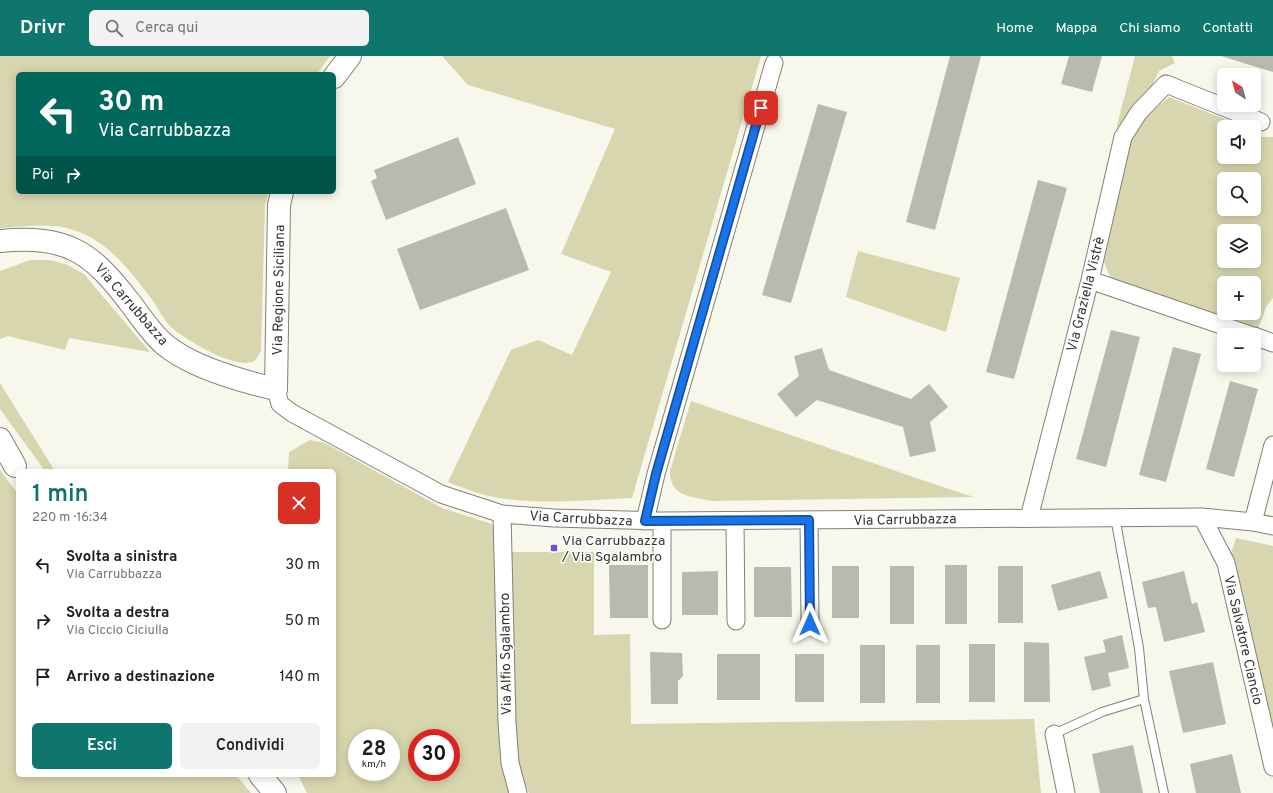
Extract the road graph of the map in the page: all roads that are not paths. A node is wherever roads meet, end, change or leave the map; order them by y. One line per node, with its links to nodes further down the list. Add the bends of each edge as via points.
1 (350, 56): 3 (main road)
2 (774, 62): 23 (street, via 656,474)
3 (336, 74)
4 (1256, 120): 9 (street, Via Graziella Vistrè, via 1166,84 1139,112 1122,137)
5 (282, 194): 13 (main road, Via Regione Siciliana, via 279,204)
6 (0, 241): 7 (main road, Via Carrubbazza, via 42,240 59,243)
7 (74, 250): 8 (main road, via 35,248); 13 (main road, Via Carrubbazza, via 97,263 150,328 169,347 185,358 227,375)
8 (0, 257)
9 (1090, 280): 10 (street); 21 (street, Via Graziella Vistrè)
10 (1230, 328)
11 (1261, 339): 12 (street)
12 (1273, 343)
13 (276, 389): 18 (street, Via Carrubbazza, via 280,404 292,413 441,494)
14 (0, 439): 17 (main road)
15 (1273, 445): 25 (street)
16 (0, 448): 17 (main road)
17 (17, 469)
18 (502, 514): 23 (street, Via Carrubbazza); 35 (street, Via Alfio Sgalambro, via 507,722 510,763)
19 (1115, 517): 20 (street, Via Carrubbazza); 21 (street, Via Carrubbazza); 30 (lane, via 1139,648)
20 (1202, 517): 25 (street, Via Carrubbazza); 32 (street, Via Salvatore Ciancio, via 1226,563)
21 (1029, 518): 22 (street, Via Carrubbazza)
22 (809, 520): 24 (street, Via Carrubbazza); 29 (street)
23 (654, 521): 24 (street, Via Carrubbazza); 27 (street)
24 (735, 521): 28 (street)
25 (1253, 522): 26 (street, Via Carrubbazza)
26 (1273, 526)
27 (662, 620)
28 (736, 622)
29 (810, 624)
30 (1144, 699): 31 (lane, via 1102,712); 37 (lane)
31 (1054, 734): 36 (street)
32 (1273, 767)
33 (262, 777): 34 (main road)
34 (275, 793)
35 (518, 793)
36 (1066, 793)
37 (1164, 793)

